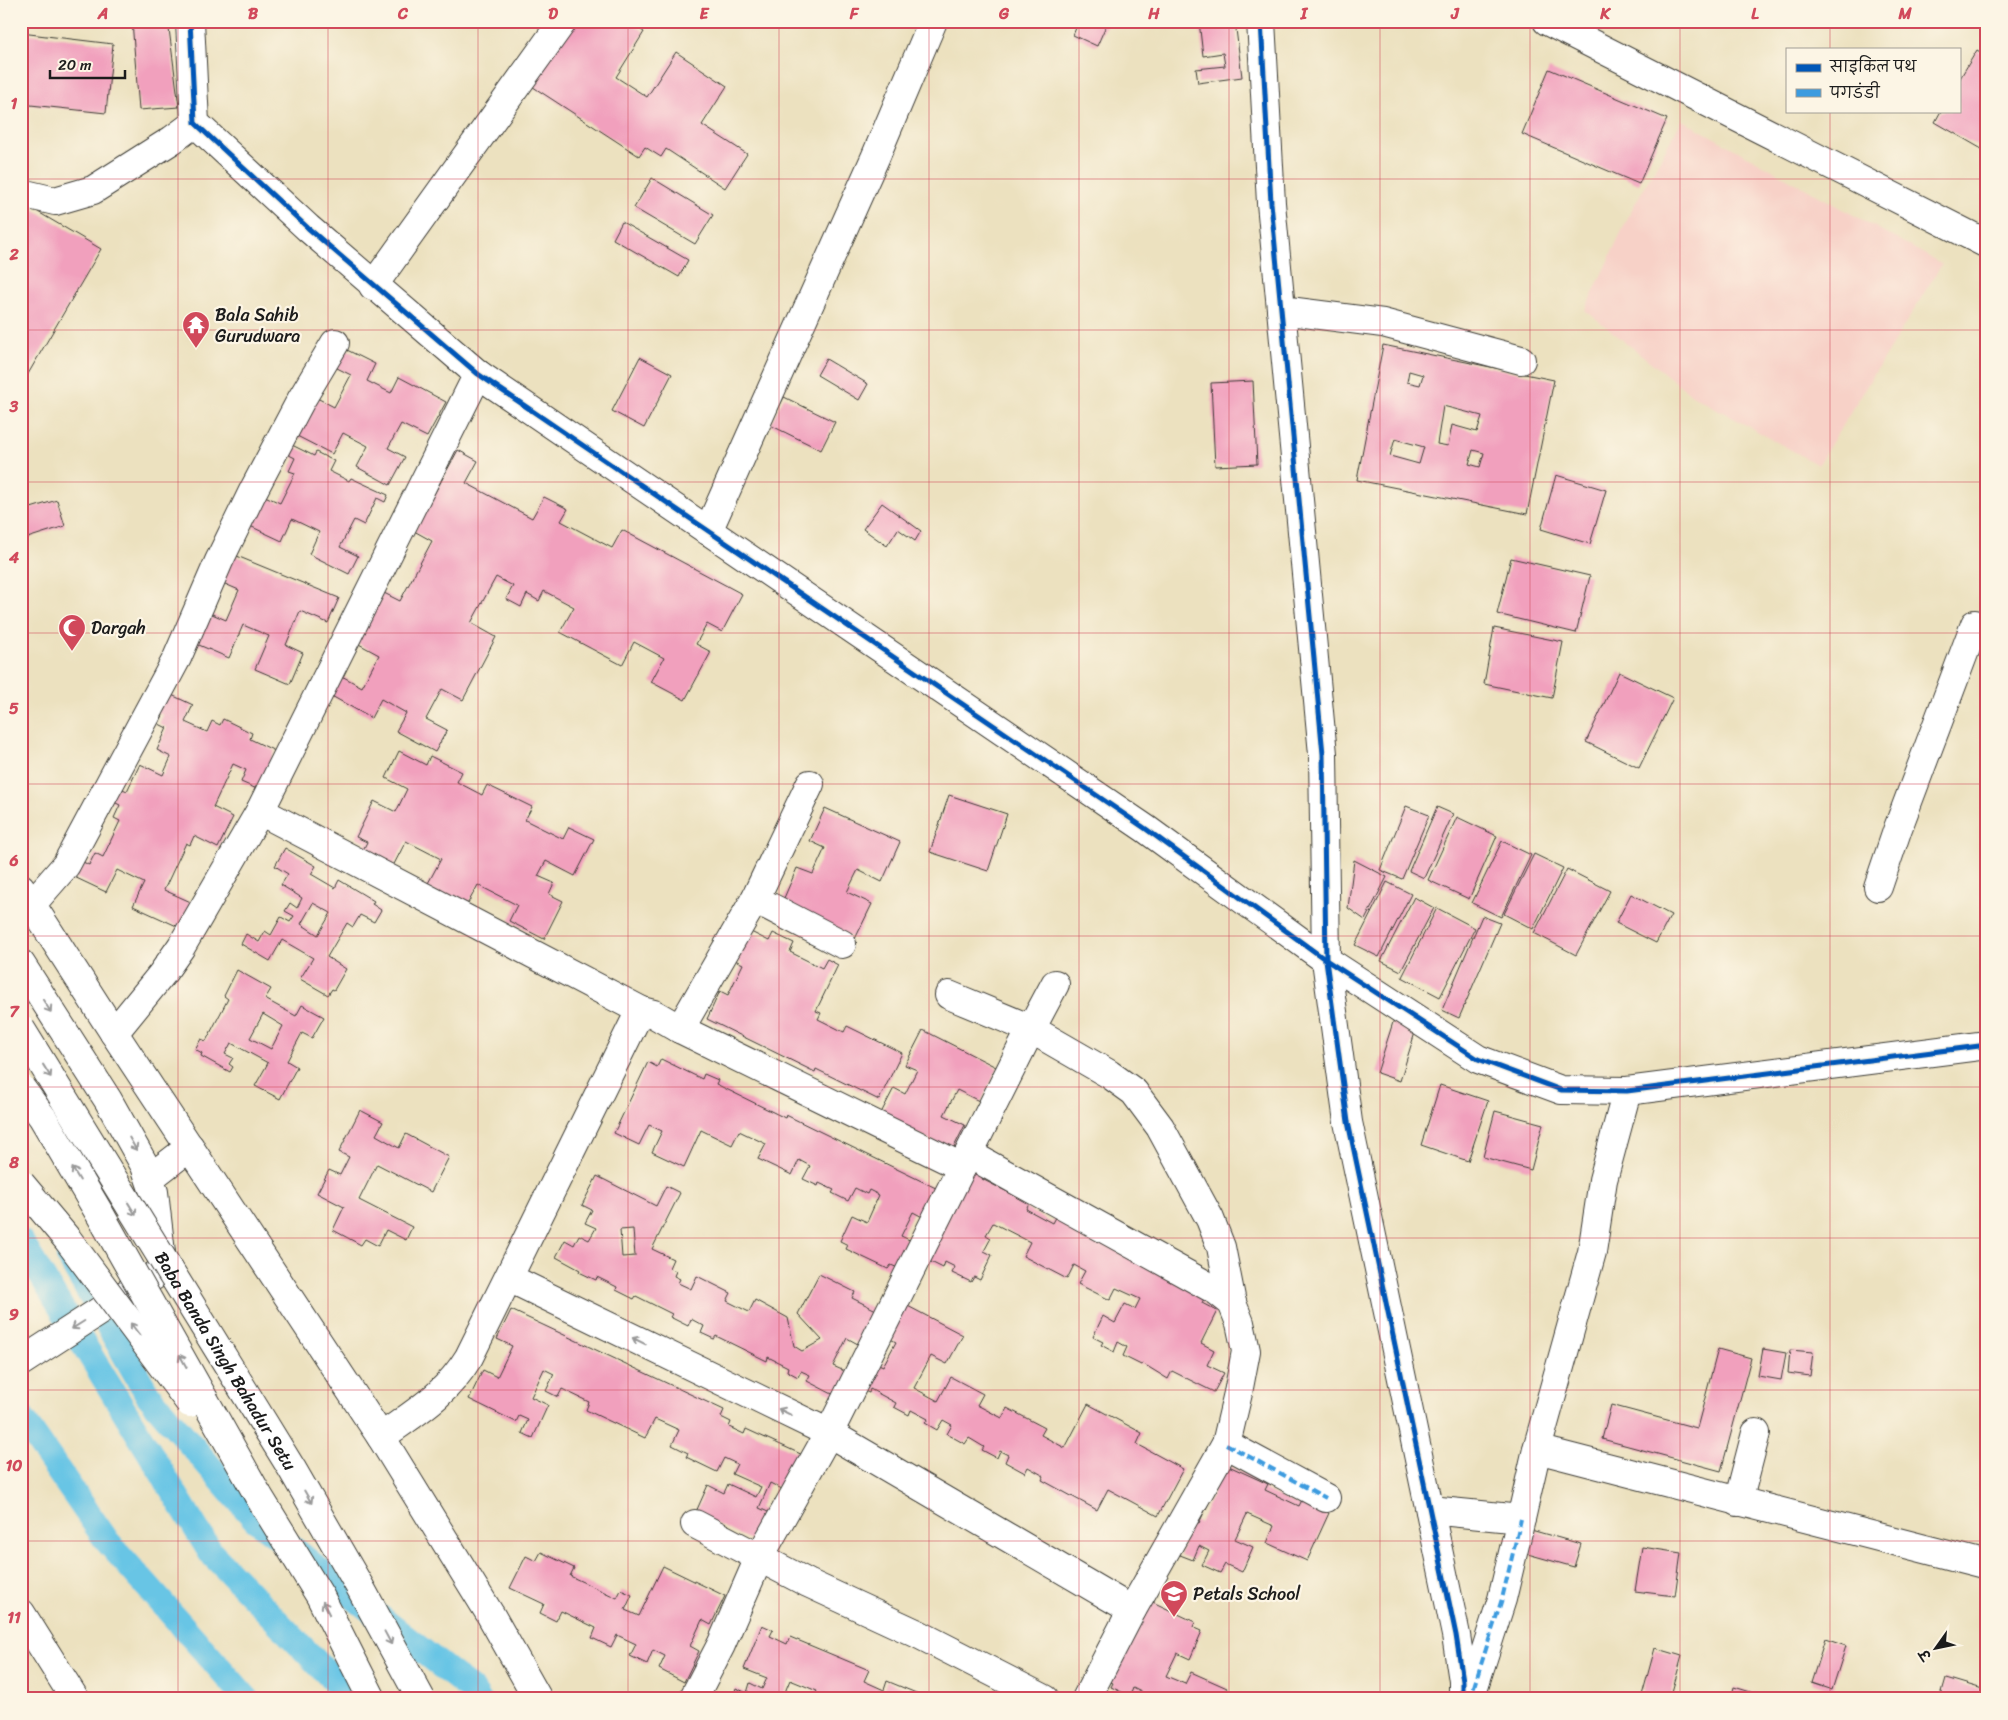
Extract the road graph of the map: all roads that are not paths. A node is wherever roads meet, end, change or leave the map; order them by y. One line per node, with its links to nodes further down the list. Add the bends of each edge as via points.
1 (190, 21): 6 (main road)
2 (563, 21): 9 (main road)
3 (932, 21): 14 (main road)
4 (1261, 21): 10 (main road)
5 (1547, 21): 8 (main road)
6 (195, 123): 7 (main road, via 93,190 55,201); 9 (main road)
7 (21, 193)
8 (1987, 244)
9 (373, 286): 13 (main road)
10 (1281, 310): 12 (main road, via 1383,323); 22 (main road, via 1323,754)
11 (335, 343): 19 (main road, via 253,491 177,658 66,865)
12 (1521, 360)
13 (478, 374): 14 (main road); 17 (main road)
14 (708, 531): 22 (main road, via 1146,829)
15 (1987, 628): 18 (main road, via 1975,624)
16 (810, 784): 20 (main road)
17 (260, 811): 26 (main road); 30 (main road, via 181,947)
18 (1878, 887)
19 (27, 896): 30 (main road)
20 (755, 899): 21 (main road); 28 (main road)
21 (842, 944)
22 (1326, 960): 33 (main road, via 1478,1059 1561,1090); 49 (main road, via 1348,1122)
23 (21, 964): 36 (main road, one-way to 36, via 108,1100)
24 (1055, 984): 29 (main road)
25 (949, 995): 29 (main road)
26 (642, 1011): 28 (main road); 38 (main road)
27 (21, 1029): 58 (main road, Baba Banda Singh Bahadur Setu, one-way to 58, bridge, via 292,1469)
28 (680, 1029): 35 (main road)
29 (1031, 1029): 35 (main road); 39 (main road, via 1108,1074 1134,1092 1149,1110 1210,1219 1221,1247)
30 (114, 1033): 34 (main road)
31 (1987, 1045): 33 (main road)
32 (21, 1088): 46 (main road, Baba Banda Singh Bahadur Setu, one-way to 32, bridge, via 101,1216 43,1118)
33 (1627, 1091): 45 (main road, via 1603,1180 1592,1252)
34 (190, 1148): 36 (main road); 43 (main road)
35 (966, 1160): 39 (main road, via 1217,1291); 41 (main road)
36 (150, 1178): 40 (main road, one-way to 40, bridge, via 163,1270)
37 (21, 1184): 46 (main road, one-way to 37, bridge, via 68,1240)
38 (509, 1278): 41 (main road, one-way to 38); 43 (main road, via 458,1376 441,1394)
39 (1232, 1303): 44 (main road, via 1246,1351)
40 (21, 1362)
41 (829, 1433): 52 (main road); 54 (main road)
42 (1756, 1433): 48 (main road)
43 (381, 1436): 59 (main road)
44 (1226, 1444): 47 (main road); 54 (main road)
45 (1537, 1449): 48 (main road); 50 (main road)
46 (258, 1495): 57 (main road, Baba Banda Singh Bahadur Setu, one-way to 46, via 320,1596)
47 (1326, 1498)
48 (1738, 1502): 53 (main road)
49 (1430, 1510): 50 (main road); 63 (main road, via 1456,1635)
50 (1521, 1519): 64 (main road, via 1502,1599)
51 (695, 1524): 52 (main road)
52 (759, 1558): 60 (main road); 61 (main road)
53 (1987, 1565)
54 (1132, 1610): 62 (main road)
55 (21, 1613): 56 (main road)
56 (75, 1699)
57 (372, 1699)
58 (421, 1699)
59 (538, 1699)
60 (694, 1699)
61 (1045, 1699)
62 (1086, 1699)
63 (1463, 1699)
64 (1470, 1699)

